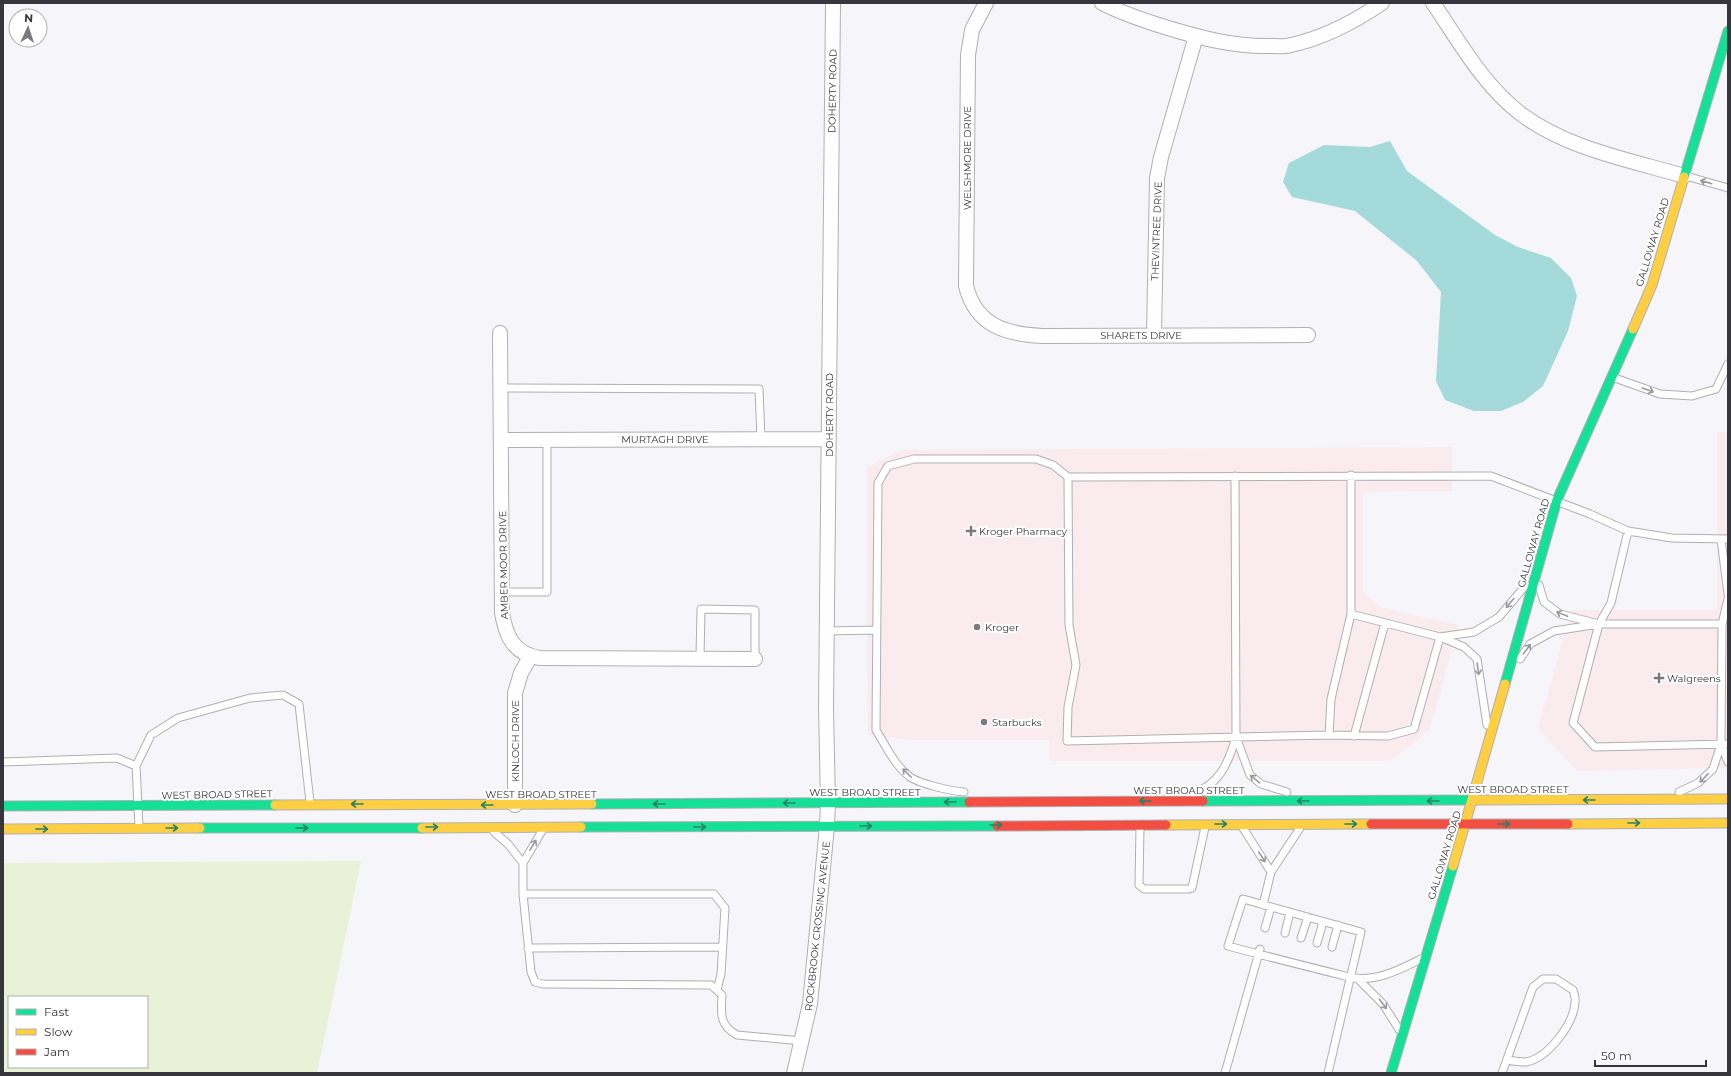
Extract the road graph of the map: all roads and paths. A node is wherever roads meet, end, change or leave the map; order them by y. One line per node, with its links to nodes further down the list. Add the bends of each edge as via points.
1 (833, 3): 18 (street, DOHERTY ROAD)
2 (986, 3): 10 (street, WELSHMORE DRIVE, via 972,30 968,55 966,286)
3 (1102, 3): 7 (street, via 1135,18)
4 (1382, 3): 7 (street, via 1354,21 1290,46 1255,46)
5 (1433, 3): 8 (street, via 1476,68 1521,114 1578,145)
6 (1728, 31): 8 (main road, GALLOWAY ROAD)
7 (1196, 36): 12 (street, THEVINTREE DRIVE, via 1157,178)
8 (1684, 176): 9 (lane, one-way to 8); 15 (main road, GALLOWAY ROAD, via 1652,285)
9 (1728, 188)
10 (980, 314): 12 (street, SHARETS DRIVE, via 996,327 1025,335)
11 (500, 333): 16 (street, AMBER MOOR DRIVE)
12 (1154, 335): 13 (street, SHARETS DRIVE)
13 (1308, 335)
14 (1728, 364): 15 (lane, one-way to 14, via 1660,394 1692,396 1716,389)
15 (1612, 377): 24 (main road, GALLOWAY ROAD)
16 (502, 388): 17 (lane, via 759,389); 19 (street, AMBER MOOR DRIVE)
17 (760, 439): 18 (street, MURTAGH DRIVE); 20 (street, MURTAGH DRIVE)
18 (829, 439): 36 (street, DOHERTY ROAD)
19 (502, 440): 20 (street, MURTAGH DRIVE); 28 (street, AMBER MOOR DRIVE)
20 (547, 440): 28 (lane, via 547,592)
21 (1351, 475): 22 (lane); 24 (lane, via 1491,476); 31 (lane)
22 (1235, 476): 23 (lane); 44 (lane)
23 (1068, 477): 35 (lane, via 1053,465 1036,459 914,459 888,466 878,483); 44 (lane, via 1069,620 1076,665 1068,707 1067,741)
24 (1557, 500): 25 (lane); 27 (main road, GALLOWAY ROAD)
25 (1628, 531): 26 (lane, via 1672,538); 33 (lane, via 1611,604)
26 (1725, 539): 29 (lane)
27 (1535, 574): 33 (lane, one-way to 27, via 1560,614 1544,602); 37 (lane, one-way to 37, via 1499,617 1474,632); 41 (main road, GALLOWAY ROAD)
28 (502, 592): 38 (street, AMBER MOOR DRIVE, via 505,632 518,649)
29 (1728, 594)
30 (1728, 599): 34 (lane)
31 (1351, 614): 32 (lane); 42 (lane, via 1330,699)
32 (1385, 623): 37 (lane); 43 (lane)
33 (1599, 624): 34 (lane); 41 (lane, one-way to 33, via 1530,644 1554,631); 46 (lane, via 1573,723 1595,747)
34 (1722, 624): 46 (lane)
35 (876, 630): 36 (lane); 57 (lane, one-way to 35, via 948,790 911,778 897,763 876,730)
36 (827, 631): 58 (street, DOHERTY ROAD)
37 (1440, 637): 43 (lane, via 1414,729 1388,736); 45 (lane, one-way to 45, via 1464,647 1477,659)
38 (530, 656): 39 (street); 61 (street, KINLOCH DRIVE, via 515,693)
39 (700, 658): 40 (street); 40 (lane, via 701,609 756,610)
40 (755, 659)
41 (1505, 681): 45 (main road, GALLOWAY ROAD)
42 (1329, 735): 43 (lane); 44 (lane)
43 (1354, 736)
44 (1236, 737): 50 (lane, one-way to 44, via 1261,784 1250,775); 55 (lane, via 1230,758 1222,773 1200,791)
45 (1489, 740): 53 (main road, GALLOWAY ROAD)
46 (1724, 744): 48 (lane); 54 (lane, one-way to 54, via 1713,769 1698,783)
47 (3, 762): 49 (lane, via 117,758)
48 (1728, 762)
49 (136, 766): 59 (lane, via 151,735 178,718 250,698 283,695 299,704); 60 (lane)
50 (1292, 792)
51 (1368, 793): 56 (lane)
52 (1728, 799): 54 (main road, WEST BROAD STREET)
53 (1472, 800): 54 (main road, WEST BROAD STREET, one-way to 53); 56 (main road, WEST BROAD STREET, one-way to 56); 67 (main road, GALLOWAY ROAD)
54 (1660, 800)
55 (1166, 801): 56 (main road, WEST BROAD STREET, one-way to 55); 57 (main road, WEST BROAD STREET, one-way to 57)
56 (1387, 801)
57 (1025, 802): 58 (main road, WEST BROAD STREET, one-way to 58)
58 (828, 803): 61 (main road, WEST BROAD STREET, one-way to 61); 69 (street, DOHERTY ROAD)
59 (311, 804): 60 (main road, WEST BROAD STREET); 61 (main road, WEST BROAD STREET, one-way to 59)
60 (138, 805): 62 (main road, WEST BROAD STREET); 72 (lane)
61 (515, 805)
62 (3, 806)
63 (1728, 822): 67 (main road, one-way to 63)
64 (1205, 824): 65 (main road, one-way to 65); 68 (main road); 68 (lane, via 1192,888 1159,890 1144,890 1139,885)
65 (1241, 824): 66 (main road); 75 (lane, one-way to 75)
66 (1302, 824): 67 (main road, one-way to 67); 75 (lane)
67 (1465, 824): 90 (main road, GALLOWAY ROAD)
68 (1140, 825): 69 (main road, one-way to 68)
69 (827, 826): 71 (main road, one-way to 69); 95 (street, ROCKBROOK CROSSING AVENUE, via 810,1004)
70 (487, 827): 71 (main road); 72 (main road, one-way to 70); 74 (lane, via 508,844)
71 (544, 827): 74 (lane, one-way to 71)
72 (139, 828): 73 (main road, one-way to 72)
73 (3, 829)
74 (523, 863): 76 (lane)
75 (1271, 872): 77 (lane)
76 (523, 894): 86 (lane, via 714,894 725,908); 88 (lane)
77 (1267, 906): 78 (lane); 82 (lane); 89 (lane, via 1243,899 1228,946)
78 (1290, 912): 79 (lane); 83 (lane)
79 (1308, 917): 80 (lane); 84 (lane)
80 (1323, 922): 81 (lane); 85 (lane)
81 (1338, 926): 87 (lane); 91 (lane, via 1361,932)
82 (1265, 928)
83 (1285, 933)
84 (1301, 938)
85 (1317, 943)
86 (722, 947): 88 (lane); 93 (lane, via 721,974)
87 (1332, 947)
88 (528, 948): 93 (lane, via 530,972 535,982 543,984 712,985)
89 (1259, 952): 91 (lane); 98 (lane)
90 (1424, 957): 92 (lane, via 1391,974); 94 (main road, GALLOWAY ROAD)
91 (1349, 977): 92 (lane); 99 (lane)
92 (1358, 979): 94 (lane, one-way to 94, via 1383,1004)
93 (717, 990): 95 (lane, via 722,995 721,1014 728,1030 737,1035)
94 (1402, 1034): 100 (main road, GALLOWAY ROAD)
95 (802, 1041): 97 (street, ROCKBROOK CROSSING AVENUE)
96 (1507, 1060): 96 (lane, via 1533,987 1543,978 1556,979 1573,990 1576,1002 1570,1020 1554,1046 1526,1062); 101 (lane)
97 (794, 1073)
98 (1225, 1073)
99 (1328, 1073)
100 (1391, 1073)
101 (1502, 1073)

